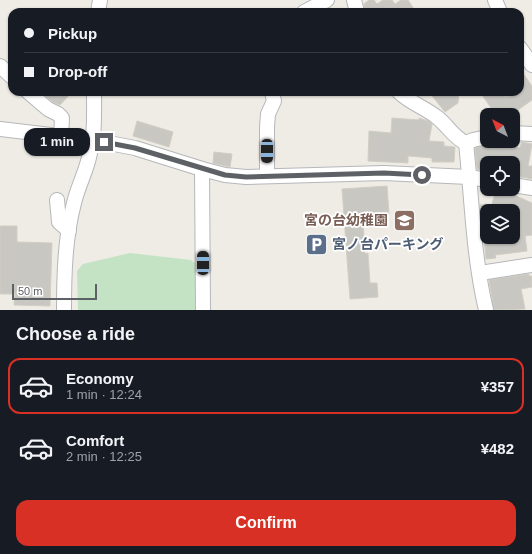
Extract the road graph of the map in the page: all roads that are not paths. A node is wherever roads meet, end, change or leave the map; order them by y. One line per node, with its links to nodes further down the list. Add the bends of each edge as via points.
1 (327, 0): 2 (street)
2 (312, 8)
3 (524, 54): 4 (street)
4 (532, 65)
5 (0, 66): 6 (street)
6 (8, 73)
7 (33, 96): 14 (street, via 62,118)
8 (94, 96): 16 (street)
9 (273, 96): 19 (street, via 274,101 268,114 267,127)
10 (403, 96): 17 (street, via 432,113 459,140)
11 (0, 129): 14 (street)
12 (520, 133): 13 (street)
13 (532, 134)
14 (61, 136): 16 (street)
15 (480, 138): 17 (street)
16 (93, 140): 18 (street, via 135,148); 25 (street, via 74,202)
17 (466, 143): 20 (street)
18 (202, 169): 19 (street, via 225,175); 29 (street)
19 (267, 176): 20 (street, via 384,173)
20 (469, 177): 21 (street); 27 (street)
21 (480, 179)
22 (520, 185): 23 (street)
23 (532, 188)
24 (57, 200): 25 (street, via 59,222)
25 (69, 230): 28 (street, via 64,265)
26 (532, 265): 27 (street)
27 (480, 273): 30 (street)
28 (64, 310)
29 (204, 310)
30 (486, 310)

